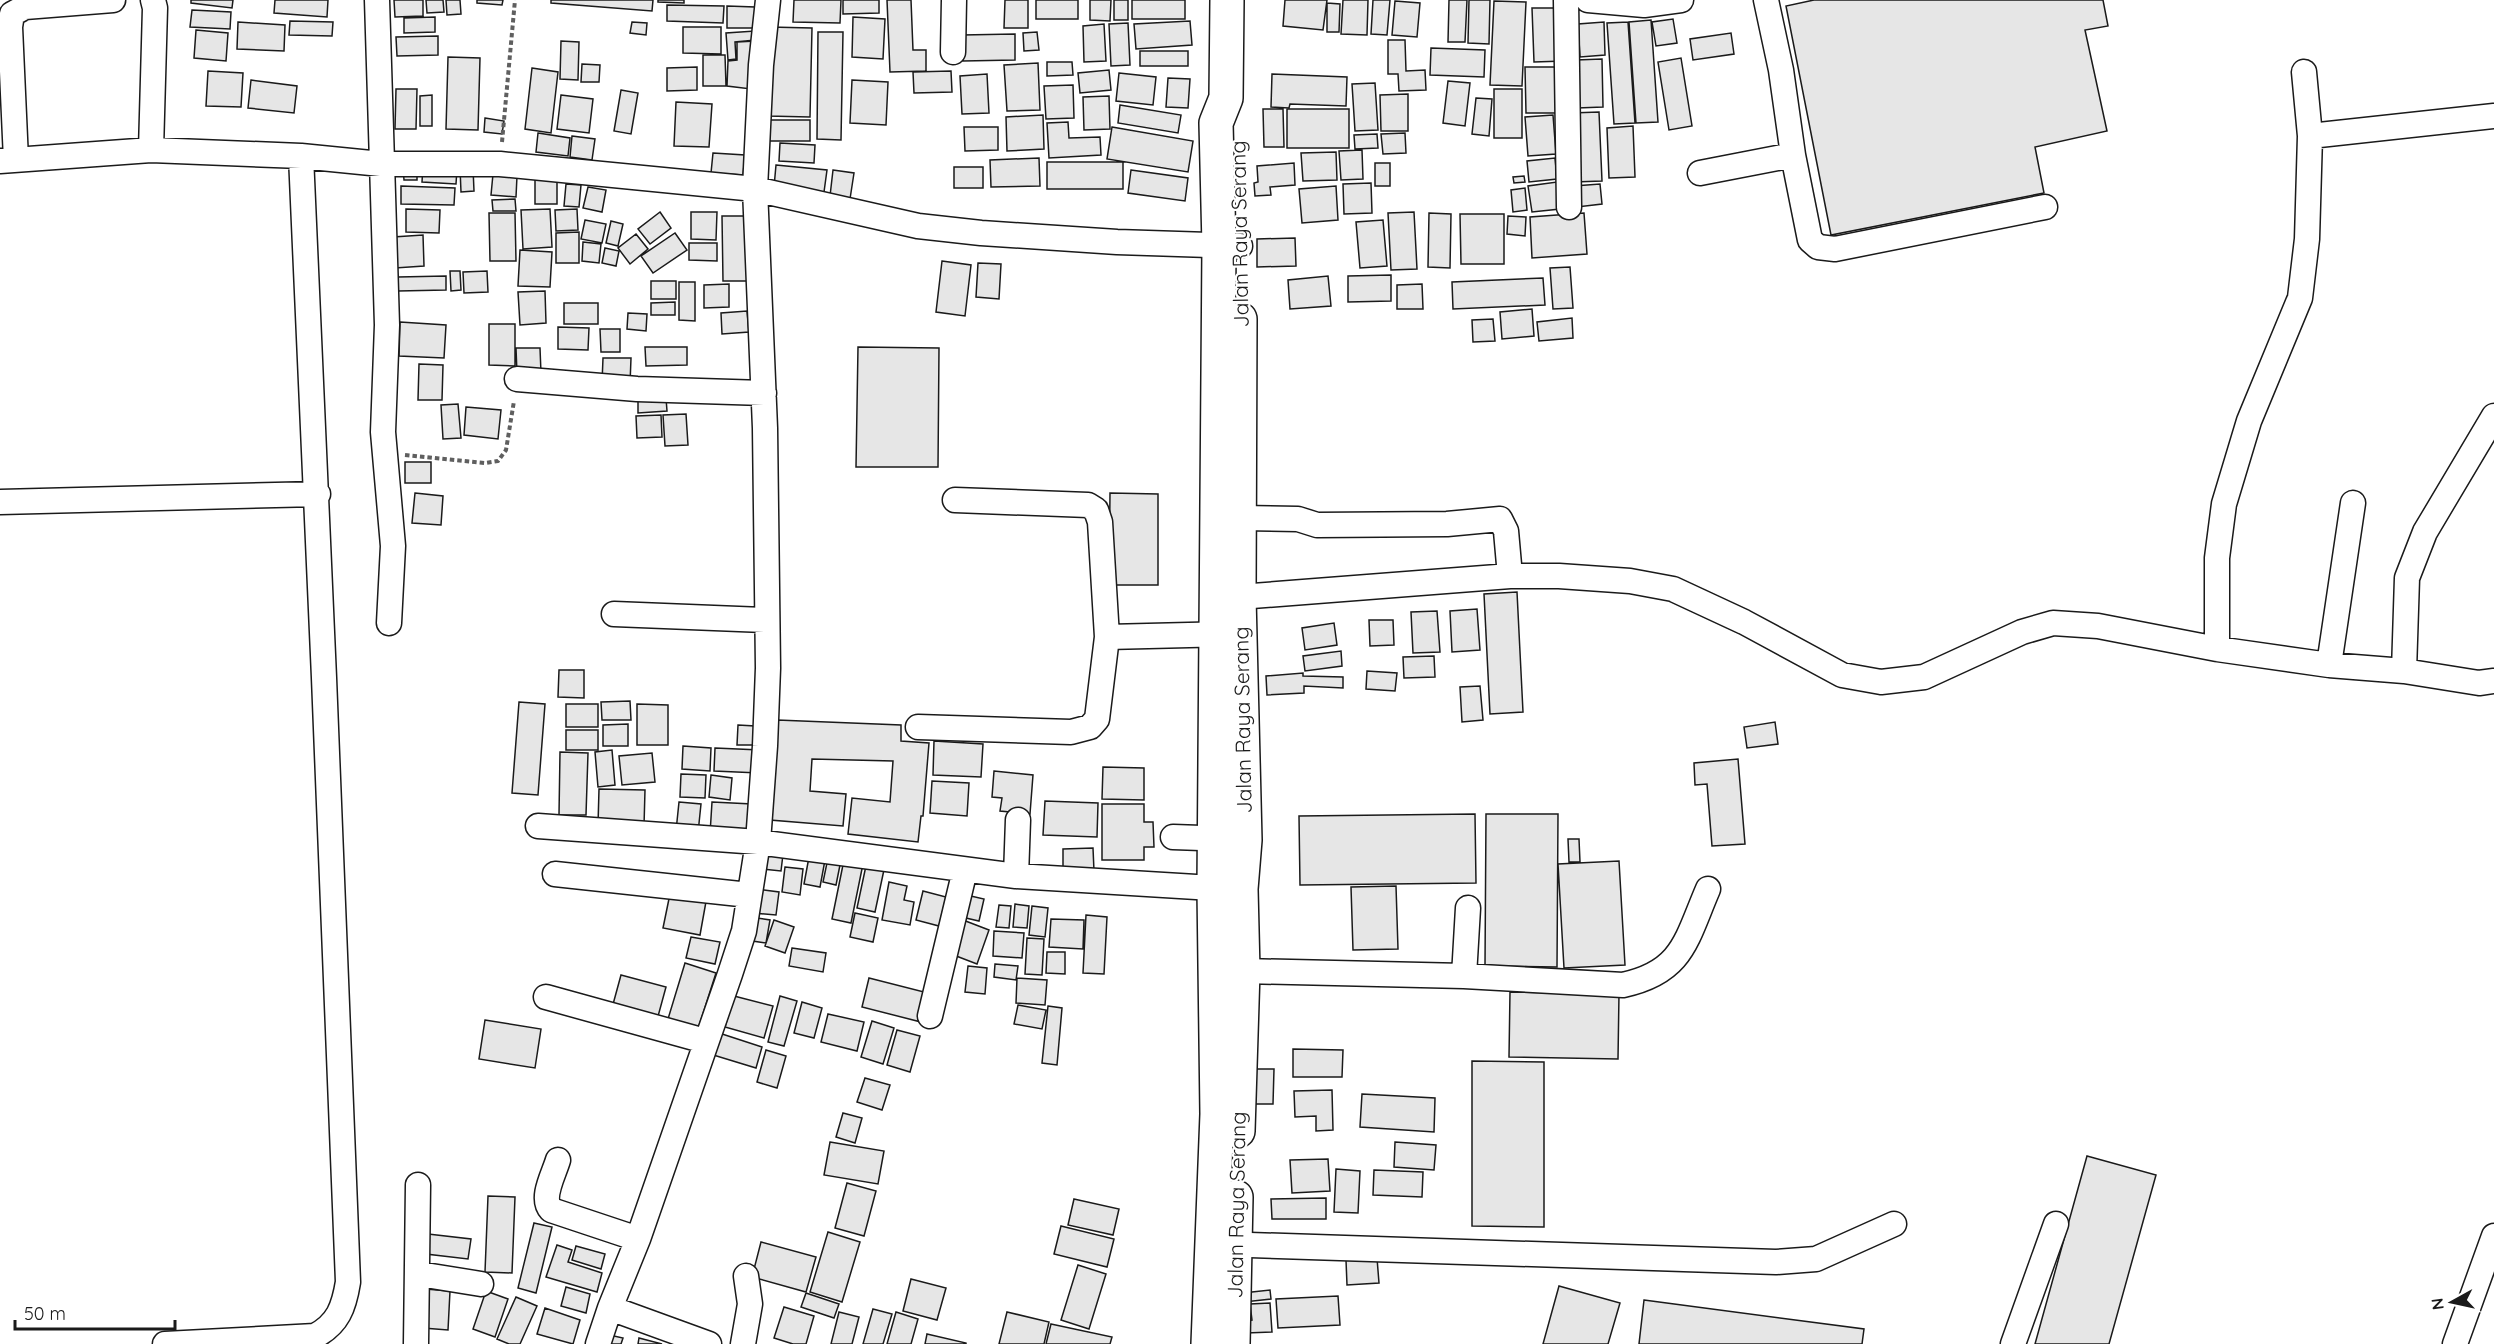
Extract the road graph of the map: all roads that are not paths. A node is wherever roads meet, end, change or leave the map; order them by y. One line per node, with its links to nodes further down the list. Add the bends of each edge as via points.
1 (113, 0): 18 (street, via 25,7 12,14)
2 (153, 0): 15 (street)
3 (377, 0): 19 (street)
4 (768, 0): 21 (street)
5 (954, 0): 11 (street)
6 (1227, 0): 24 (highway, Jalan Raya Serang, via 1226,98 1238,121)
7 (1566, 0): 22 (street)
8 (1588, 0): 9 (street, via 1644,4)
9 (1681, 0)
10 (1766, 0): 16 (street)
11 (953, 52)
12 (2304, 72): 14 (street)
13 (2494, 116): 14 (street)
14 (2310, 136): 40 (street, via 2307,239 2300,298 2249,420 2224,504 2217,558)
15 (151, 150): 17 (street); 18 (street)
16 (1793, 155): 20 (street); 23 (street, via 1810,240 1818,246 1835,249)
17 (301, 156): 19 (street); 28 (street)
18 (8, 160)
19 (381, 164): 21 (street, via 500,164); 37 (street, via 387,325 384,454 393,546)
20 (1700, 173)
21 (755, 189): 24 (street, via 918,226 1042,238); 26 (street)
22 (1569, 207)
23 (2045, 207)
24 (1229, 246): 32 (highway, Jalan Raya Serang); 38 (highway, Jalan Raya Serang)
25 (517, 379): 26 (street, via 637,389)
26 (764, 393): 36 (street)
27 (2494, 416): 42 (street, via 2425,532 2407,578)
28 (318, 494): 30 (street); 73 (street, via 348,1282 345,1300 332,1326 315,1336)
29 (955, 500): 39 (street, via 1088,505 1096,510)
30 (0, 502)
31 (2353, 503): 41 (street)
32 (1241, 518): 33 (street, via 1298,519 1317,525 1447,524 1500,519 1506,531); 34 (highway, Jalan Raya Serang)
33 (1510, 576): 34 (street); 40 (street, via 1630,581 1673,589 1842,675 1881,682 1924,677 2022,632 2053,623 2144,633)
34 (1239, 597): 38 (highway, Jalan Raya Serang)
35 (614, 614): 36 (street)
36 (766, 620): 49 (street, via 768,668)
37 (389, 623)
38 (1228, 634): 39 (street); 48 (highway, Jalan Raya Serang)
39 (1107, 637): 44 (street, via 1097,719 1090,727 1071,732)
40 (2217, 649): 41 (street)
41 (2329, 665): 42 (street)
42 (2404, 671): 43 (street, via 2479,683)
43 (2494, 681)
44 (918, 727)
45 (1018, 820): 52 (street)
46 (538, 826): 49 (street)
47 (1173, 837): 48 (street)
48 (1230, 839): 53 (highway, Jalan Raya Serang)
49 (758, 842): 50 (street); 55 (street)
50 (965, 870): 52 (street); 60 (street)
51 (555, 874): 55 (street)
52 (1016, 876): 53 (street)
53 (1227, 889): 57 (highway, Jalan Raya Serang); 68 (highway, Jalan Raya Serang, via 1217,1114)
54 (1708, 889): 58 (street, via 1684,945 1670,966 1648,980 1623,985)
55 (750, 896): 61 (street, via 737,953)
56 (1468, 908): 58 (street)
57 (1243, 971): 58 (street); 68 (highway, Jalan Raya Serang)
58 (1464, 976)
59 (546, 997): 61 (street)
60 (930, 1016)
61 (705, 1041): 67 (street)
62 (558, 1160): 67 (street, via 546,1197 551,1210)
63 (418, 1185): 69 (street)
64 (1894, 1224): 68 (street, via 1816,1259 1776,1262)
65 (2056, 1224): 80 (street)
66 (2494, 1236): 81 (street)
67 (638, 1239): 72 (street)
68 (1223, 1244): 78 (highway, Jalan Raya Serang); 79 (highway, Jalan Raya Serang)
69 (419, 1274): 71 (street); 74 (street)
70 (746, 1276): 77 (street, via 750,1304)
71 (481, 1284)
72 (610, 1308): 75 (street); 76 (street)
73 (165, 1344)
74 (416, 1344)
75 (598, 1344)
76 (709, 1344)
77 (743, 1344)
78 (1208, 1344)
79 (1233, 1344)
80 (2013, 1344)
81 (2455, 1344)

